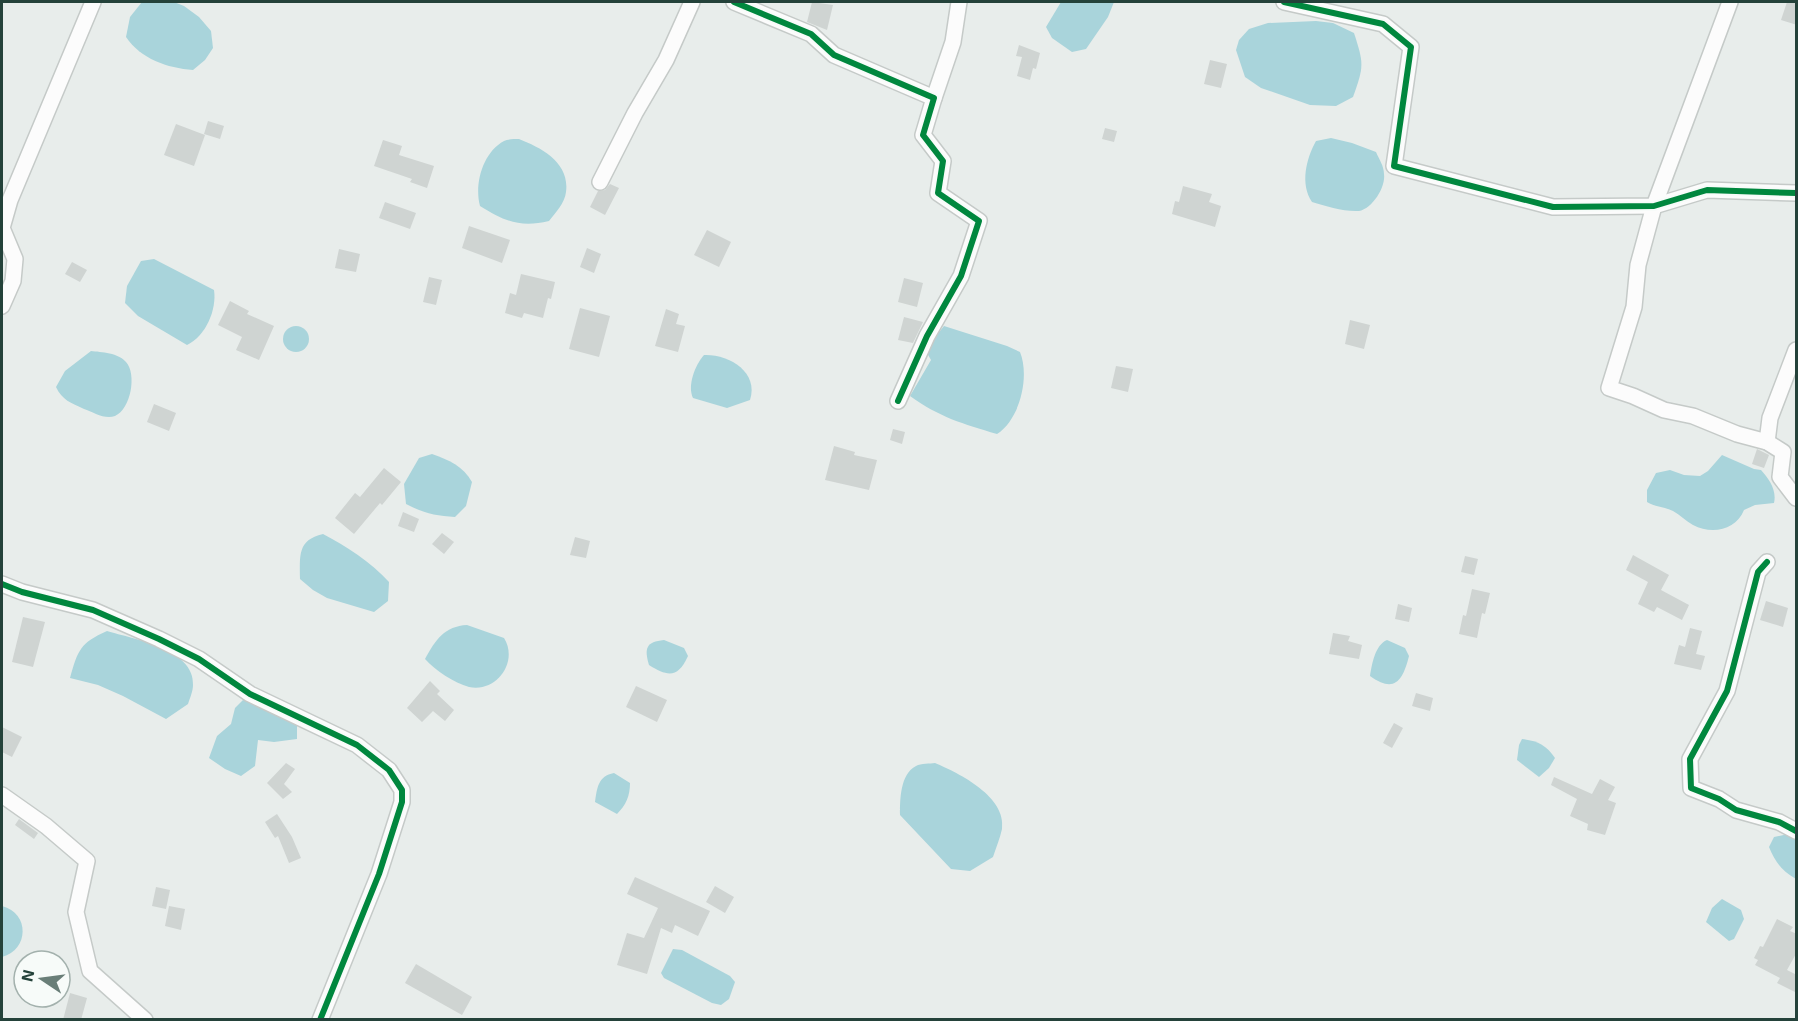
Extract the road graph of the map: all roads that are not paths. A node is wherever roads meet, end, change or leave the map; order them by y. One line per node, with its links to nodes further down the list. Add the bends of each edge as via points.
1 (93, 2): 11 (street, via 10,200)
2 (692, 2): 8 (street, via 666,60)
3 (734, 2): 7 (street, via 811,34 834,55)
4 (959, 2): 7 (street, via 953,42)
5 (1284, 2): 10 (street, via 1383,24 1411,47 1394,166 1554,207)
6 (1731, 2): 10 (street)
7 (934, 98): 14 (street, via 923,135 943,161 938,193 979,221 961,276 927,336)
8 (600, 182)
9 (1797, 193): 10 (street, via 1707,190)
10 (1654, 206): 15 (street, via 1638,265 1634,307 1609,388 1664,410)
11 (2, 228): 12 (street, via 15,259 13,281)
12 (2, 306)
13 (1797, 350): 15 (street, via 1770,418)
14 (898, 400)
15 (1767, 442): 16 (street, via 1783,452 1780,477)
16 (1797, 498)
17 (1767, 562): 20 (street, via 1758,572 1727,691 1690,759 1691,788 1736,810)
18 (2, 584): 22 (street, via 93,610 199,658 250,693 357,745 389,770 402,790 402,802 380,874)
19 (2, 795): 21 (street, via 87,861 76,912 90,971)
20 (1797, 831)
21 (145, 1020)
22 (320, 1020)

